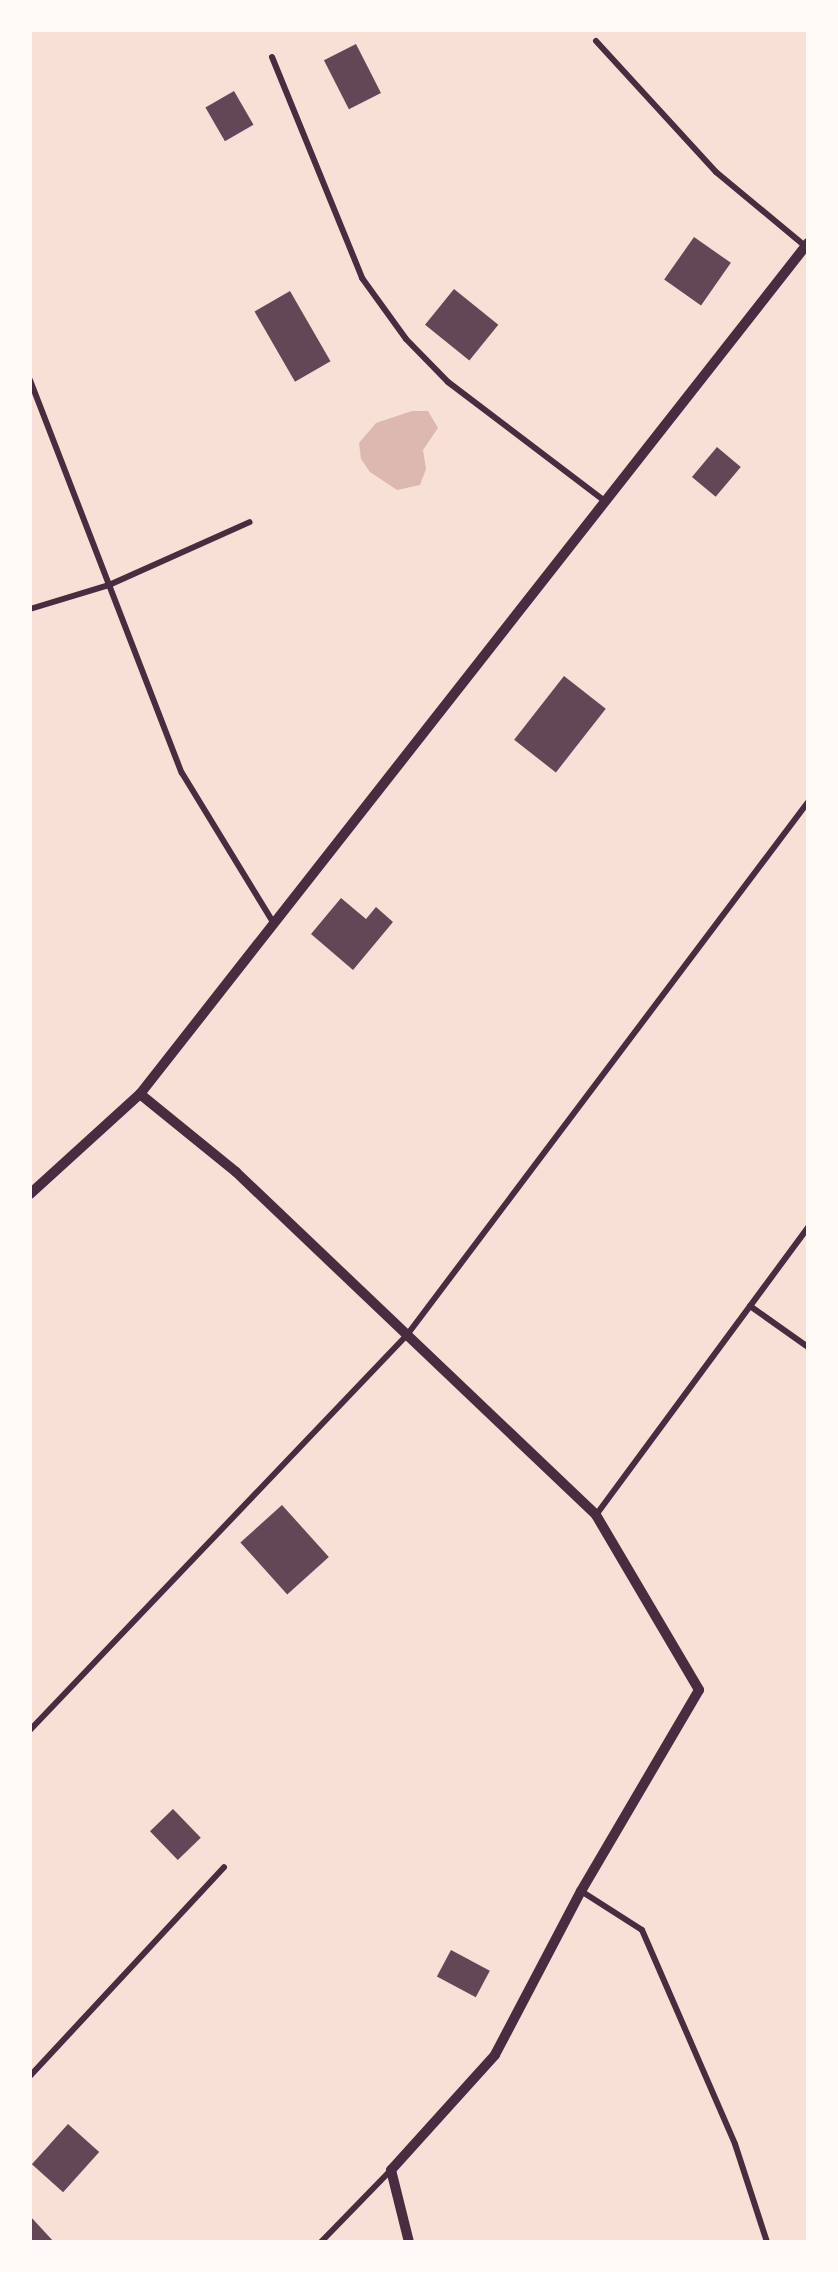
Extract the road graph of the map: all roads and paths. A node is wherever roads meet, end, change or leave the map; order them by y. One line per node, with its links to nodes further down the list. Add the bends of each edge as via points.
1 (596, 41): 3 (lane, via 716,172)
2 (272, 57): 5 (lane, via 362,278 406,339 448,382)
3 (807, 245): 5 (street)
4 (30, 380): 7 (lane)
5 (605, 500): 10 (street)
6 (250, 522): 7 (lane)
7 (109, 585): 8 (lane); 10 (lane, via 182,773)
8 (30, 609)
9 (808, 802): 15 (lane)
10 (274, 923): 11 (street)
11 (140, 1094): 12 (street); 15 (street, via 236,1172)
12 (30, 1194)
13 (808, 1228): 14 (lane)
14 (750, 1306): 16 (lane); 17 (lane)
15 (407, 1335): 17 (street); 18 (lane)
16 (808, 1347)
17 (596, 1515): 20 (street, via 698,1690)
18 (30, 1730)
19 (224, 1867): 21 (lane)
20 (581, 1891): 22 (street, via 494,2055); 25 (lane, via 642,1930 735,2144)
21 (30, 2076)
22 (391, 2170): 23 (lane); 24 (street)
23 (321, 2242)
24 (409, 2242)
25 (767, 2242)

